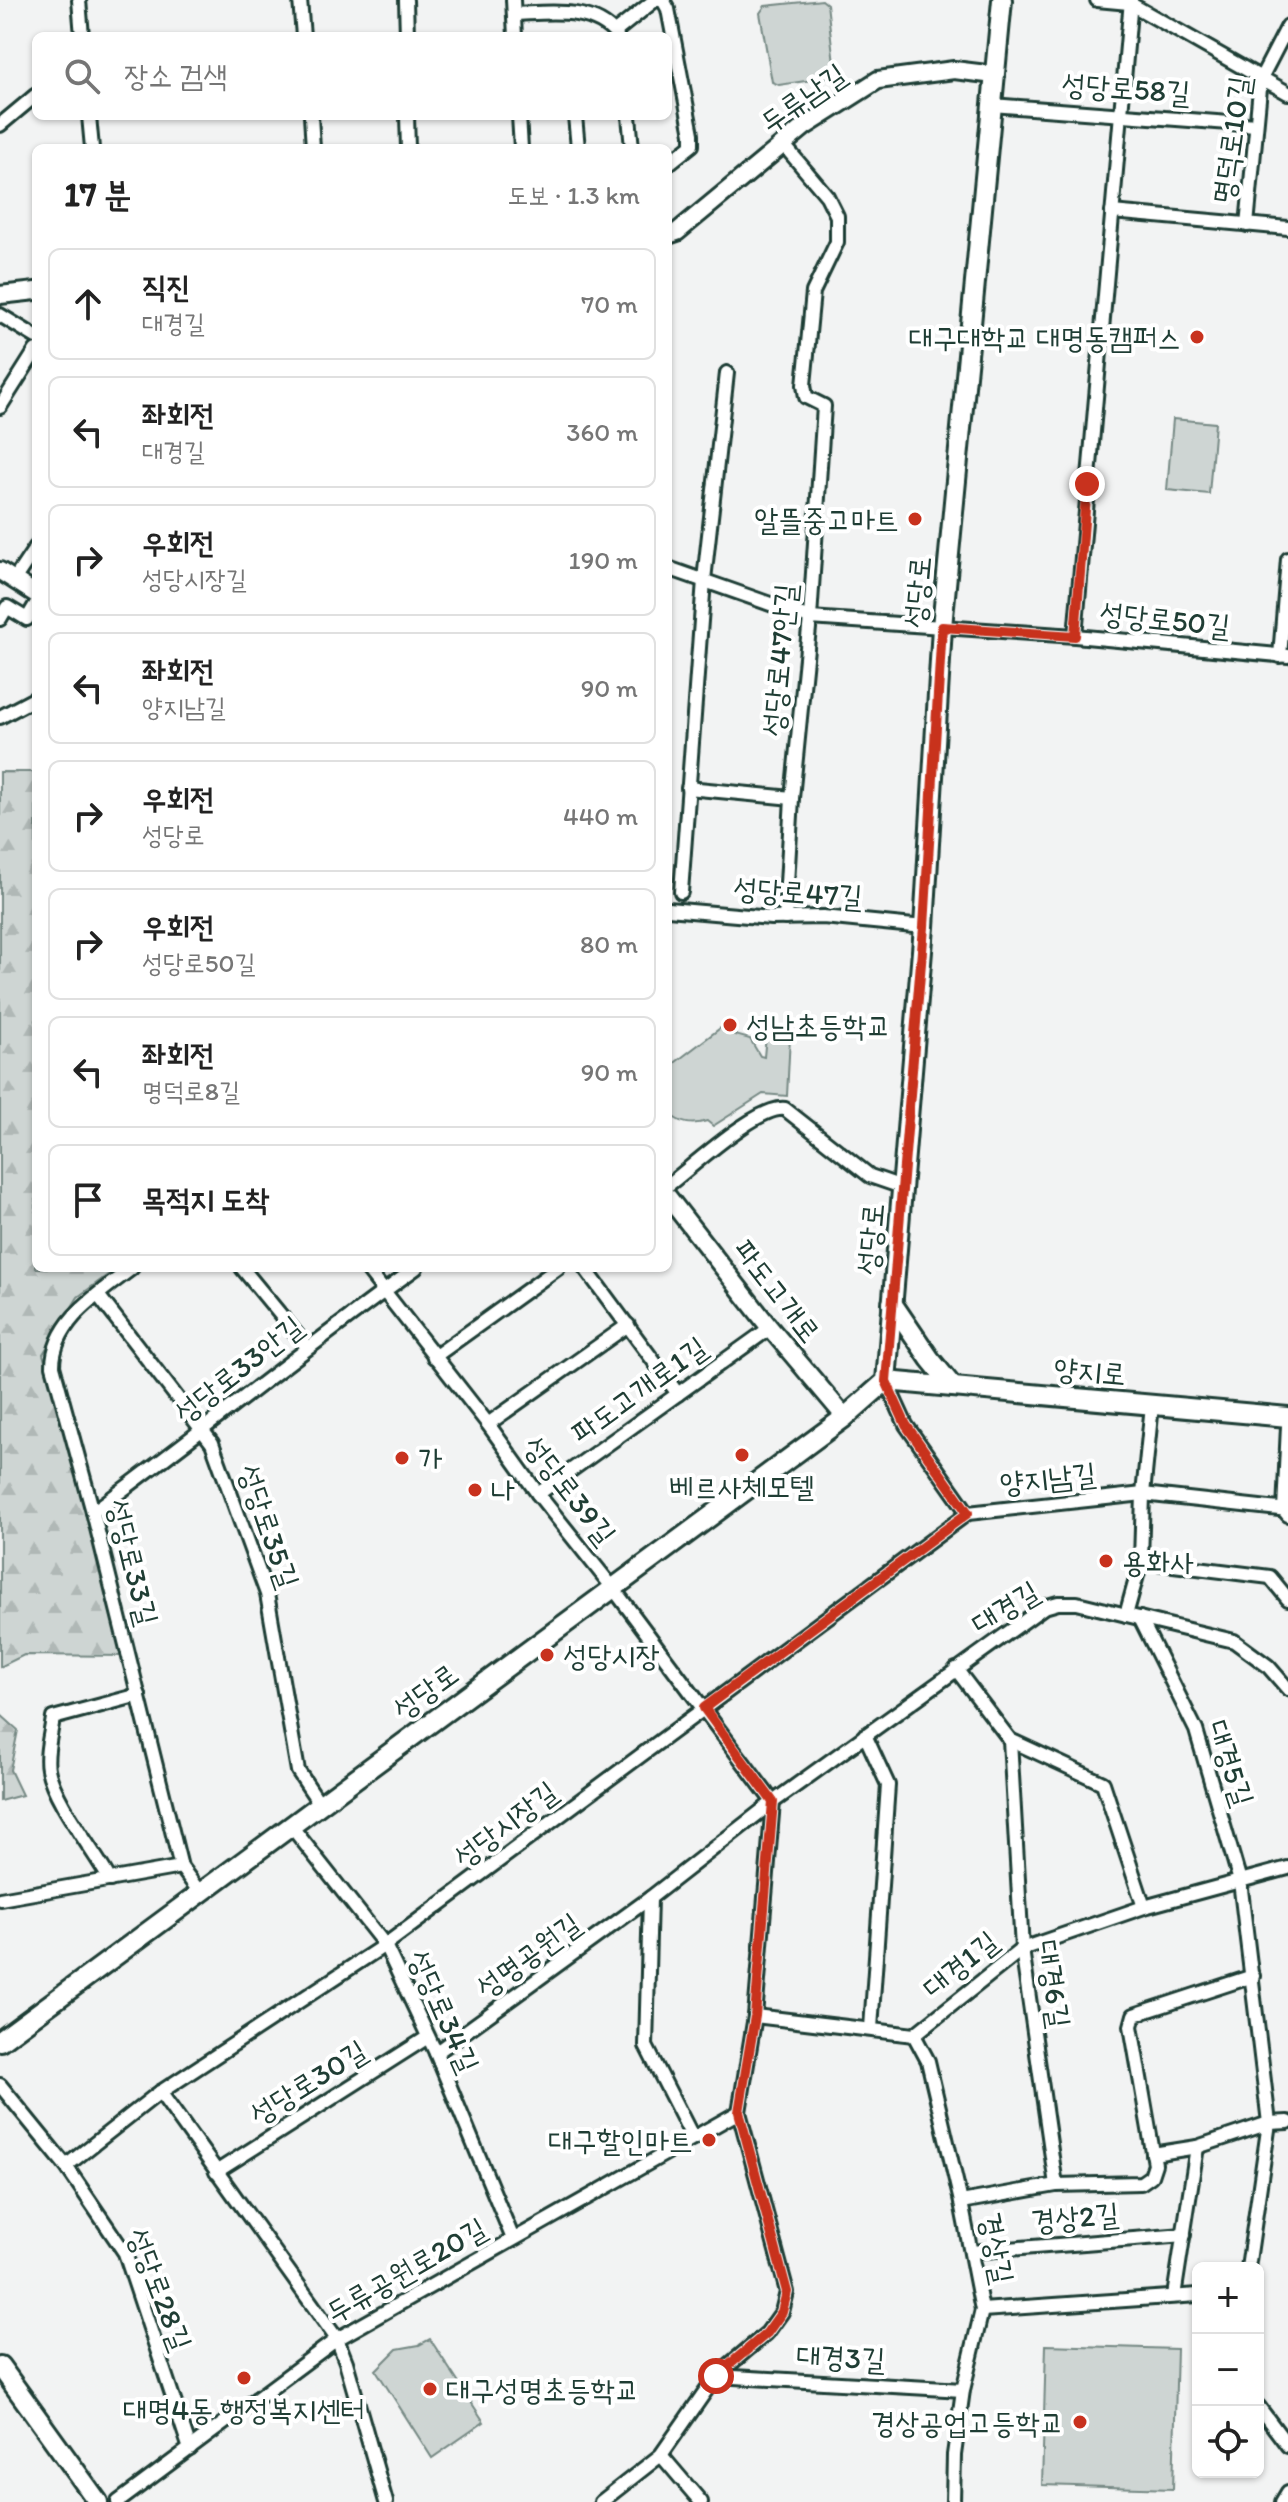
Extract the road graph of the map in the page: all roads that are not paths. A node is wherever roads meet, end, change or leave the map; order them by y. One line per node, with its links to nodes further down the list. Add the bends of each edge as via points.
1 (79, 0): 12 (street)
2 (300, 0): 13 (street)
3 (406, 0): 14 (street)
4 (513, 0): 10 (street)
5 (655, 0): 17 (street)
6 (663, 0): 39 (street, via 692,134 692,145)
7 (1002, 0): 18 (main road, 성당로)
8 (1097, 0): 9 (street)
9 (1130, 2): 19 (street); 23 (street)
10 (514, 14): 15 (street); 16 (street, via 580,14)
11 (1288, 26): 19 (street, 명덕로10길)
12 (82, 32)
13 (303, 32)
14 (407, 32)
15 (515, 32)
16 (613, 32)
17 (618, 32)
18 (995, 75): 22 (main road, 성당로); 38 (street, 두류남길, via 954,70 878,80)
19 (1261, 78): 20 (street); 31 (street, 명덕로10길)
20 (1288, 93)
21 (32, 98): 30 (street)
22 (992, 105): 23 (street, 성당로58길); 60 (main road, 성당로)
23 (1121, 113): 31 (street, 성당로58길); 40 (street)
24 (89, 120): 32 (street)
25 (311, 120): 33 (street)
26 (407, 120): 34 (street)
27 (519, 120): 35 (street)
28 (575, 120): 36 (street)
29 (629, 120): 37 (street)
30 (0, 125)
31 (1256, 125): 41 (street, 명덕로10길)
32 (92, 144)
33 (313, 144)
34 (408, 144)
35 (521, 144)
36 (578, 144)
37 (632, 144)
38 (783, 144): 43 (street, 두류남길); 58 (street, 성당로47안길, via 837,216 837,242 813,292 804,385 806,397 824,406)
39 (672, 161)
40 (1112, 212): 41 (street); 61 (street)
41 (1247, 225): 42 (street, 명덕로10길)
42 (1288, 228)
43 (672, 234)
44 (32, 291): 45 (street)
45 (0, 295)
46 (0, 315): 47 (street)
47 (32, 335)
48 (32, 356): 50 (street)
49 (727, 373): 55 (street)
50 (0, 407)
51 (32, 551): 54 (street)
52 (1288, 559): 62 (street)
53 (672, 569): 55 (street, 성당로50길)
54 (7, 576): 56 (street)
55 (704, 580): 58 (street, 성당로50길); 65 (street)
56 (32, 592)
57 (32, 611): 59 (street, via 27,619 7,607)
58 (810, 618): 60 (street, 성당로50길); 66 (street, 성당로47안길)
59 (0, 619)
60 (942, 627): 61 (street, 성당로50길); 72 (main road, 성당로)
61 (1075, 636): 62 (street, 성당로50길)
62 (1284, 656)
63 (32, 700): 64 (street)
64 (0, 717)
65 (688, 788): 66 (street); 67 (street)
66 (792, 798): 71 (street, 성당로47안길)
67 (681, 892): 68 (street); 70 (street)
68 (672, 904)
69 (672, 909): 70 (street, 성당로47길)
70 (695, 911): 71 (street, 성당로47길)
71 (785, 918): 72 (street, 성당로47길)
72 (924, 927): 74 (main road, 성당로)
73 (672, 1182): 74 (street, via 750,1120 777,1108 870,1176)
74 (902, 1187): 84 (main road, 성당로)
75 (672, 1202): 86 (street, 파도고개로)
76 (127, 1272): 83 (street, 성당로33길)
77 (245, 1272): 87 (street)
78 (369, 1272): 82 (street, 성당로39길)
79 (410, 1272): 82 (street, 성당로33안길)
80 (552, 1272): 88 (street)
81 (588, 1272): 85 (street)
82 (383, 1292): 87 (street, 성당로33안길); 88 (street, 성당로39길)
83 (98, 1295): 97 (street, 성당로35길); 101 (street, 성당로33길, via 65,1328 53,1355)
84 (892, 1303): 89 (main road, 성당로); 90 (main road)
85 (628, 1325): 91 (street); 95 (street, 성당로39길)
86 (770, 1328): 91 (street, 파도고개로1길); 93 (street, 파도고개로)
87 (307, 1347): 97 (street, 성당로33안길)
88 (434, 1357): 95 (street, 성당로39길)
89 (886, 1381): 90 (main road, 양지로); 93 (main road, 성당로); 102 (street, 양지남길, via 906,1425)
90 (953, 1387): 92 (main road, 양지로)
91 (678, 1394): 98 (street, 파도고개로1길)
92 (1152, 1405): 94 (main road, 양지로); 99 (street)
93 (845, 1417): 104 (main road, 성당로)
94 (1288, 1417)
95 (488, 1424): 98 (street, 성당로39길)
96 (1288, 1426): 100 (street)
97 (204, 1430): 101 (street, 성당로33안길); 115 (street, 성당로35길, via 267,1594 298,1771)
98 (538, 1494): 104 (street, 성당로39길)
99 (1143, 1494): 100 (street, 양지남길); 102 (street, 양지남길); 103 (street)
100 (1287, 1511)
101 (93, 1512): 110 (street, 성당로33길)
102 (968, 1513): 111 (street, 성당시장길)
103 (1141, 1561): 105 (street, via 1270,1577); 106 (street)
104 (613, 1588): 111 (street); 115 (main road, 성당로)
105 (1288, 1599)
106 (1126, 1615): 107 (street, 대경길); 108 (street, 대경길, via 1077,1603 1044,1607)
107 (1140, 1618): 109 (street, 대경길, via 1234,1641); 120 (street, 대경5길, via 1196,1730)
108 (956, 1669): 112 (street, 대경길); 113 (street)
109 (1288, 1689)
110 (139, 1695): 117 (street, 성당로33길); 119 (street, via 53,1718 47,1767 58,1796)
111 (704, 1708): 114 (street); 125 (street, 성당시장길)
112 (865, 1735): 114 (street, 대경길); 129 (street, via 888,1785)
113 (1010, 1740): 124 (street, via 1103,1783); 126 (street, 대경6길)
114 (773, 1802): 122 (street, 성명공원길); 128 (street)
115 (320, 1804): 116 (main road, 성당로)
116 (291, 1826): 121 (main road, 성당로); 125 (street, 성당로34길)
117 (181, 1867): 119 (street); 121 (street, 성당로33길)
118 (1288, 1868): 120 (street, 대경1길)
119 (110, 1880): 123 (street)
120 (1240, 1881): 124 (street, 대경1길); 127 (street, 대경5길)
121 (201, 1894): 132 (main road, 성당로)
122 (650, 1898): 133 (street, 성명공원길); 139 (street, via 646,2046)
123 (0, 1899)
124 (1144, 1907): 126 (street, 대경1길)
125 (385, 1945): 131 (street, 성당로34길); 135 (street, 성당시장길)
126 (1022, 1949): 130 (street, 대경1길); 144 (street, 대경6길)
127 (1253, 1976): 138 (street, 대경5길); 141 (street, via 1134,2015 1131,2026)
128 (755, 2016): 129 (street, 대경1길); 136 (street)
129 (871, 2028): 130 (street, 대경1길)
130 (914, 2035): 145 (street, 경상길, via 928,2061)
131 (428, 2037): 133 (street, 성당로34길); 143 (street, 성당로30길)
132 (0, 2041)
133 (436, 2053): 147 (street, 성당로34길)
134 (0, 2085): 142 (street, 성당로28길)
135 (160, 2092): 142 (street, 성당시장길); 143 (street)
136 (739, 2112): 139 (street, 두류공원로20길); 155 (street, via 787,2292 782,2312 767,2333)
137 (1288, 2122): 138 (street)
138 (1269, 2123): 140 (street); 149 (street, 대경5길)
139 (693, 2138): 147 (street, 두류공원로20길)
140 (1197, 2147): 141 (street); 146 (street)
141 (1153, 2154): 144 (street, via 1151,2176 1141,2183)
142 (66, 2166): 159 (street, 성당로28길, via 125,2253)
143 (216, 2172): 153 (street)
144 (1056, 2185): 145 (street)
145 (961, 2202): 148 (street, 경상길)
146 (1184, 2235): 148 (street, 경상2길); 151 (street)
147 (513, 2239): 153 (street, 두류공원로20길)
148 (971, 2252): 152 (street, 경상길)
149 (1249, 2262)
150 (1192, 2295): 151 (street, 경상길)
151 (1174, 2296): 152 (street, 경상길)
152 (982, 2310): 156 (street)
153 (337, 2339): 159 (street, 두류공원로20길); 164 (street)
154 (0, 2366): 162 (main road)
155 (716, 2376): 156 (street, 대경3길); 160 (street)
156 (963, 2390): 167 (street)
157 (1264, 2414): 158 (street)
158 (1288, 2446)
159 (190, 2449): 163 (street, 두류공원로20길)
160 (661, 2455): 165 (street); 166 (street)
161 (1288, 2492): 168 (street)
162 (98, 2502)
163 (118, 2502)
164 (386, 2502)
165 (601, 2502)
166 (701, 2502)
167 (953, 2502)
168 (1282, 2502)

